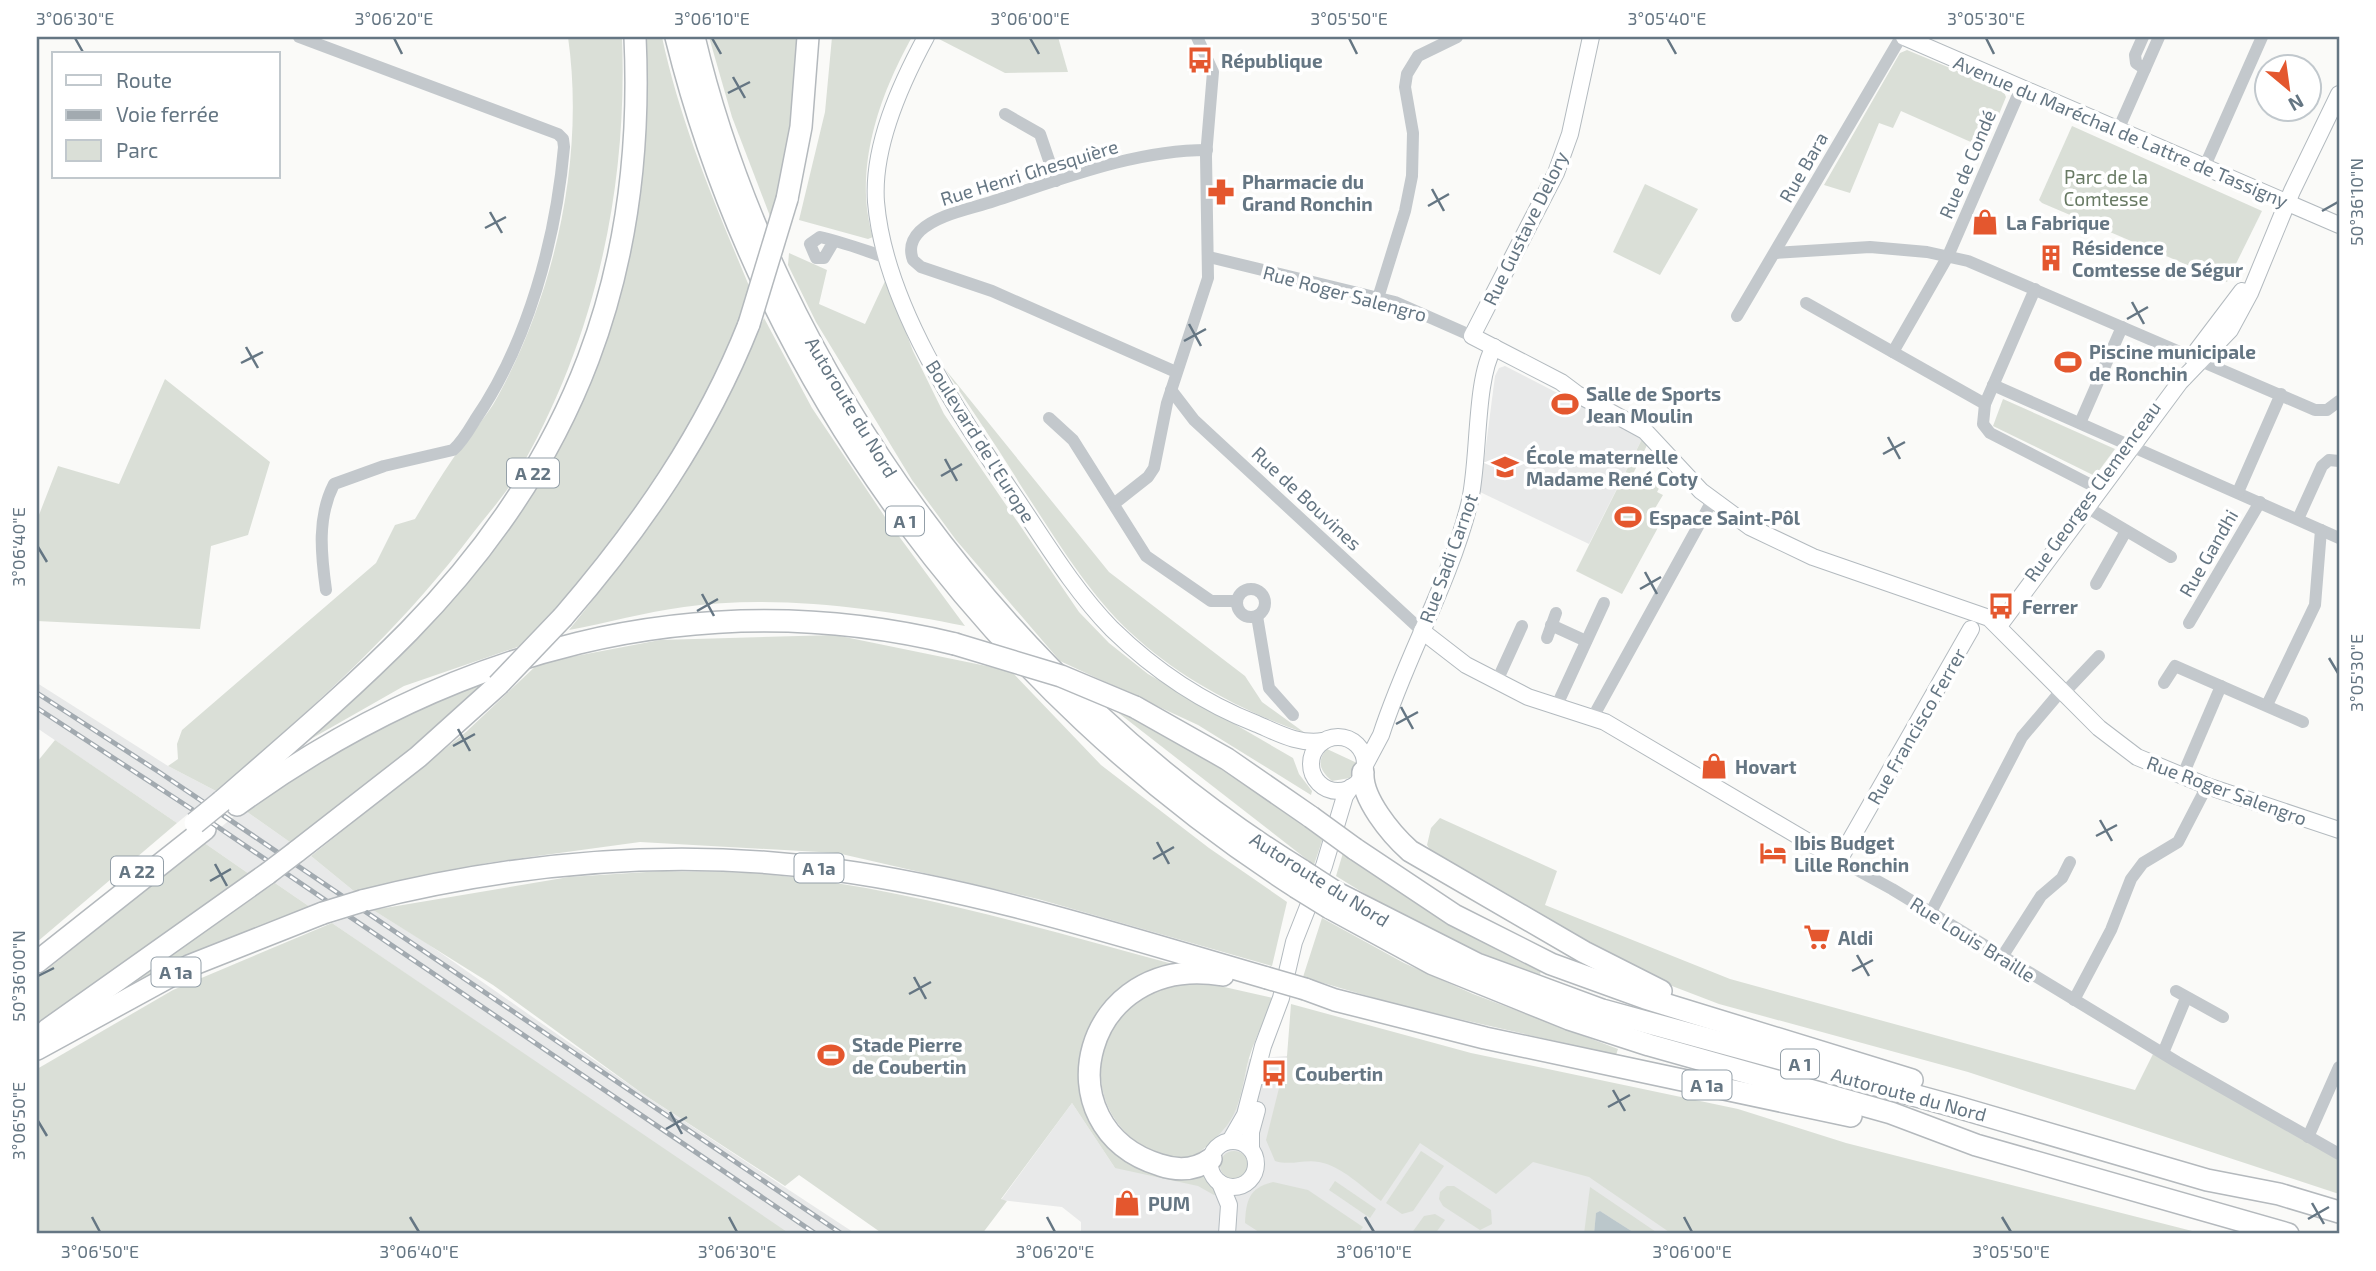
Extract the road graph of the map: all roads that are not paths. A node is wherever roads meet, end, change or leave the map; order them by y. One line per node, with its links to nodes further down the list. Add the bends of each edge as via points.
1 (299, 37): 60 (street, via 558,134 564,147 542,274 502,377 453,450 384,466 334,484 327,499 321,550)
2 (635, 37): 91 (highway, A 22, via 634,155 623,242 591,355 549,445 504,518 436,602)
3 (676, 37): 96 (highway, Autoroute du Nord / A 1, via 713,159 768,291 845,433 898,511 978,613 1054,694 1179,804)
4 (694, 37): 96 (highway, Autoroute du Nord / A 1, via 732,159 782,283 839,391 911,501 985,596 1068,685 1184,787)
5 (808, 37): 104 (highway, bridge, via 801,127 787,199 749,324 716,398 669,478 621,546 563,617 498,685 418,757 267,874)
6 (926, 37): 28 (street, Boulevard de l'Europe, via 895,105 878,164 876,201)
7 (1197, 37): 19 (street, via 1213,72)
8 (1457, 37): 30 (street, via 1423,52 1407,74 1412,176)
9 (1591, 37): 34 (street, Rue Gustave Delory, via 1570,134 1556,173)
10 (1902, 37): 15 (street, Avenue du Maréchal de Lattre de Tassigny); 25 (street, Rue Bara)
11 (2143, 37): 14 (street, via 2135,55 2136,63)
12 (2159, 37): 14 (street)
13 (2262, 37): 20 (street)
14 (2145, 69): 18 (street)
15 (2021, 88): 18 (street, Avenue du Maréchal de Lattre de Tassigny); 26 (street, Rue de Condé)
16 (2339, 94): 22 (street, Rue Georges Clemenceau)
17 (1005, 114): 21 (street, via 1040,134)
18 (2118, 130): 20 (street, Avenue du Maréchal de Lattre de Tassigny)
19 (1207, 150): 21 (street, Rue Henri Ghesquière, via 1140,159); 27 (street)
20 (2204, 168): 22 (street, Avenue du Maréchal de Lattre de Tassigny)
21 (1056, 181): 38 (street, Rue Henri Ghesquière, via 942,218 921,230 912,242 912,257 921,267 992,291)
22 (2287, 204): 23 (street, Avenue du Maréchal de Lattre de Tassigny); 37 (street, Rue Georges Clemenceau, via 2262,260)
23 (2339, 225)
24 (834, 241): 28 (street)
25 (1775, 253): 26 (street, via 1870,247); 32 (street, Rue Bara)
26 (1948, 256): 29 (street); 36 (street, Rue de Condé)
27 (1209, 257): 30 (street, Rue Roger Salengro); 38 (street, via 1207,284)
28 (888, 258): 81 (street, Boulevard de l'Europe, via 918,334 954,405 1079,591 1119,635 1163,671)
29 (2035, 289): 33 (street); 39 (street)
30 (1378, 298): 34 (street, Rue Roger Salengro, via 1419,310)
31 (1807, 303): 36 (street)
32 (1737, 316)
33 (2122, 327): 37 (street); 45 (street)
34 (1472, 336): 35 (street, Rue Roger Salengro)
35 (1494, 347): 50 (street, Rue Roger Salengro, via 1645,431); 70 (street, Rue Sadi Carnot, via 1485,370 1469,506)
36 (1893, 352): 43 (street)
37 (2195, 359): 41 (street); 46 (street, Rue Georges Clemenceau)
38 (1176, 372): 40 (street)
39 (1993, 385): 43 (street); 45 (street)
40 (1171, 390): 52 (street, via 1154,468); 70 (street, Rue de Bouvines, via 1194,420)
41 (2281, 394): 42 (street, via 2319,411); 49 (street)
42 (2339, 401)
43 (1984, 410): 48 (street, via 1983,424 1990,433)
44 (1049, 418): 52 (street, via 1073,440)
45 (2080, 423): 46 (street)
46 (2130, 445): 48 (street, Rue Georges Clemenceau); 49 (street)
47 (2339, 461): 54 (street, via 2329,460 2322,466)
48 (2098, 489): 53 (street, Rue Georges Clemenceau)
49 (2238, 492): 51 (street)
50 (1712, 501): 63 (street, Rue Roger Salengro, via 1788,547); 80 (street)
51 (2260, 502): 54 (street); 66 (street, Rue Gandhi)
52 (1115, 503): 61 (street, via 1146,556 1211,601)
53 (2085, 506): 56 (street); 65 (street, Rue Georges Clemenceau)
54 (2298, 519): 55 (street)
55 (2321, 530): 57 (street); 78 (street, via 2315,605)
56 (2126, 531): 58 (street); 59 (street)
57 (2339, 538)
58 (2171, 557)
59 (2096, 584)
60 (326, 590)
61 (1237, 601): 64 (street, via 1244,615); 64 (street, via 1246,590 1259,591 1265,604)
62 (1604, 603): 71 (street)
63 (1946, 605): 65 (street, Rue Roger Salengro); 69 (street, Rue Roger Salengro, via 1968,615)
64 (1257, 616): 79 (street, via 1269,688)
65 (1994, 622): 69 (street); 76 (street, Rue Roger Salengro)
66 (2189, 623)
67 (1522, 626): 73 (street)
68 (1551, 626): 71 (street)
69 (1971, 629): 94 (street, Rue Francisco Ferrer)
70 (1422, 631): 73 (street, Rue Louis Braille, via 1459,661); 82 (street, Rue Sadi Carnot)
71 (1586, 641): 77 (street)
72 (2099, 656): 76 (street)
73 (1497, 681): 77 (street, Rue Louis Braille, via 1522,695)
74 (2164, 683): 75 (street, via 2175,666)
75 (2221, 686): 78 (street); 88 (street)
76 (2063, 692): 88 (street, Rue Roger Salengro, via 2127,750); 98 (street, via 2022,737)
77 (1556, 705): 80 (street, Rue Louis Braille)
78 (2267, 705): 83 (street)
79 (1293, 715)
80 (1593, 717): 94 (street, Rue Louis Braille, via 1688,768)
81 (1250, 722): 85 (street, Boulevard de l'Europe, via 1301,741); 86 (street, Boulevard de l'Europe, via 1300,751)
82 (1385, 722): 84 (street, via 1371,738); 87 (street, Rue Sadi Carnot)
83 (2303, 722)
84 (1352, 740): 85 (street, via 1339,736); 87 (street, via 1362,751)
85 (1323, 741): 86 (street, via 1314,750)
86 (1311, 765): 89 (street, via 1313,776)
87 (1360, 774): 89 (street, via 1340,791); 92 (street, Rue Sadi Carnot, via 1345,796); 106 (highway, via 1376,807 1399,840 1417,856 1640,982)
88 (2182, 777): 90 (street, Rue Roger Salengro)
89 (1323, 786): 92 (street, via 1333,806)
90 (2207, 786): 93 (street, Rue Roger Salengro); 102 (street, via 2178,842 2143,863 2131,879)
91 (227, 805): 100 (highway, A 22, bridge, via 110,893 84,923); 106 (highway, bridge, via 415,697 498,664 571,644 645,631 763,622 864,628 955,644 1054,673 1135,707 1227,760 1454,915 1551,964)
92 (1335, 830): 101 (street, Rue Sadi Carnot, via 1294,943)
93 (2339, 830)
94 (1839, 860): 98 (street, Rue Louis Braille)
95 (2070, 862): 99 (street, via 2062,878 2040,895)
96 (1299, 879): 97 (highway, Autoroute du Nord / A 1, bridge)
97 (1334, 901): 111 (highway, Autoroute du Nord / A 1, via 1433,964 1546,1011 1898,1116); 117 (highway, Autoroute du Nord / A 1, via 1477,964 1592,1007 2207,1180)
98 (1931, 912): 99 (street, Rue Louis Braille)
99 (2003, 957): 102 (street, Rue Louis Braille)
100 (37, 962)
101 (1271, 987): 105 (highway, A 1a, bridge, via 951,892 870,875 782,864 669,859 588,862 460,879 323,913 189,965); 110 (street, Rue Sadi Carnot, via 1263,1046 1245,1115); 111 (highway, A 1a, bridge); 112 (street, Rue Sadi Carnot, via 1276,1036 1251,1132); 114 (highway, via 1206,973 1159,978 1120,1000 1096,1037 1091,1087 1100,1115 1115,1138 1139,1157 1166,1167 1193,1168)
102 (2074, 1000): 107 (street, Rue Louis Braille)
103 (2223, 1017): 107 (street, via 2181,995)
104 (37, 1038)
105 (37, 1049)
106 (1823, 1053): 117 (highway)
107 (2163, 1053): 109 (street, Rue Louis Braille)
108 (2339, 1067): 109 (street)
109 (2308, 1137): 113 (street, Rue Louis Braille)
110 (1230, 1141): 112 (street); 114 (street, via 1217,1148)
111 (1976, 1145): 121 (highway, Autoroute du Nord / A 1)
112 (1251, 1149): 116 (street, via 1256,1167)
113 (2339, 1154)
114 (1211, 1159): 115 (street, via 1212,1172)
115 (1220, 1183): 116 (street, via 1233,1187); 119 (street, via 1229,1205)
116 (1246, 1183): 120 (street)
117 (2279, 1194): 118 (highway, Autoroute du Nord / A 1)
118 (2339, 1212)
119 (1227, 1234)
120 (1236, 1234)
121 (2288, 1234)

